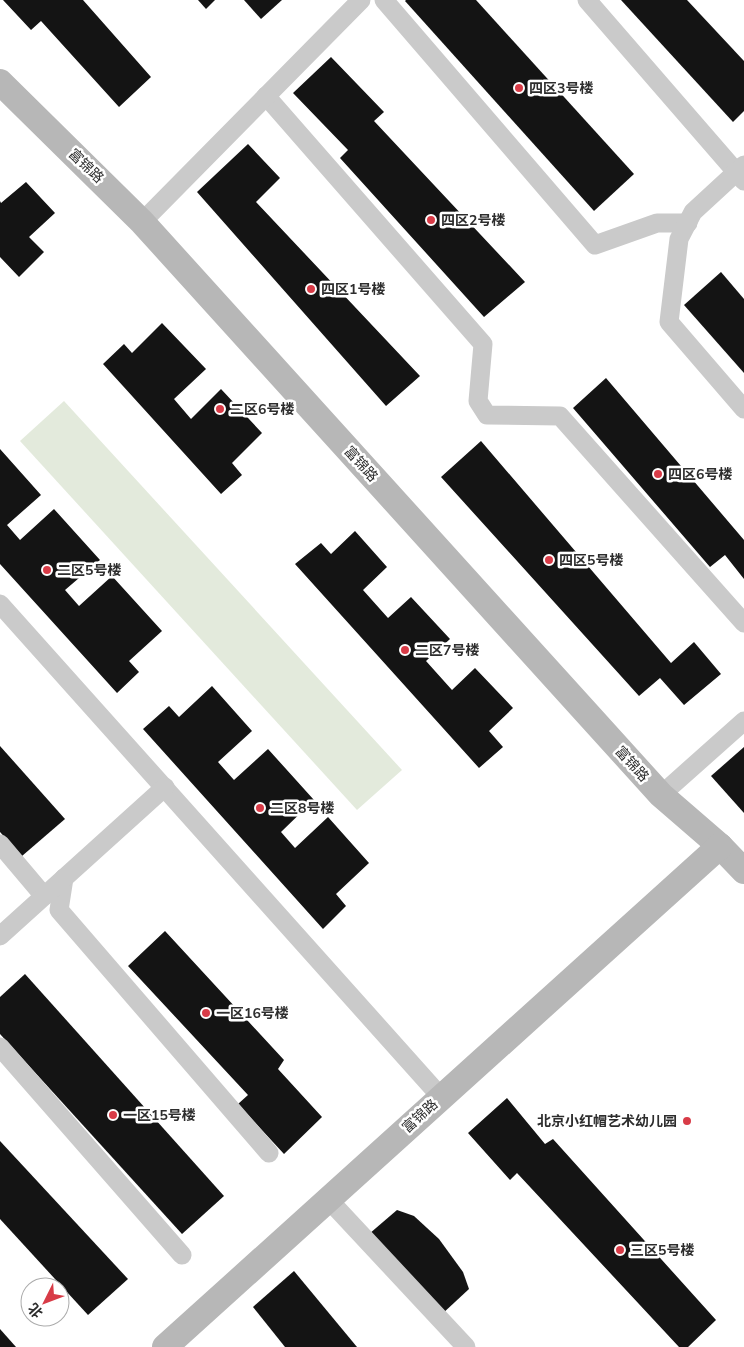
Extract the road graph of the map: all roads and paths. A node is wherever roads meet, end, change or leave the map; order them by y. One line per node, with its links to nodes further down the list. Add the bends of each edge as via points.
1 (361, 0): 5 (street)
2 (384, 0): 8 (street, via 595,245 657,223)
3 (588, 0): 6 (street)
4 (0, 82): 7 (street, 富锦路)
5 (266, 96): 7 (street); 11 (street, via 483,344 478,401 487,414 560,416)
6 (741, 173): 8 (street, via 693,212)
7 (142, 222): 14 (street, 富锦路)
8 (688, 223): 9 (street, via 679,239 668,322)
9 (744, 409)
10 (0, 604): 13 (street)
11 (744, 623)
12 (744, 721): 14 (street)
13 (165, 787): 18 (street); 22 (street)
14 (661, 795): 16 (street, 富锦路)
15 (0, 844): 19 (street)
16 (720, 846): 17 (street, 富锦路); 22 (street, 富锦路)
17 (744, 871)
18 (64, 878): 19 (street); 23 (street, via 59,910)
19 (44, 896): 20 (street)
20 (0, 936)
21 (0, 1047): 25 (street)
22 (442, 1097): 24 (street, 富锦路)
23 (269, 1153)
24 (328, 1199): 26 (street, 富锦路); 27 (street)
25 (182, 1255)
26 (165, 1347)
27 (466, 1347)

